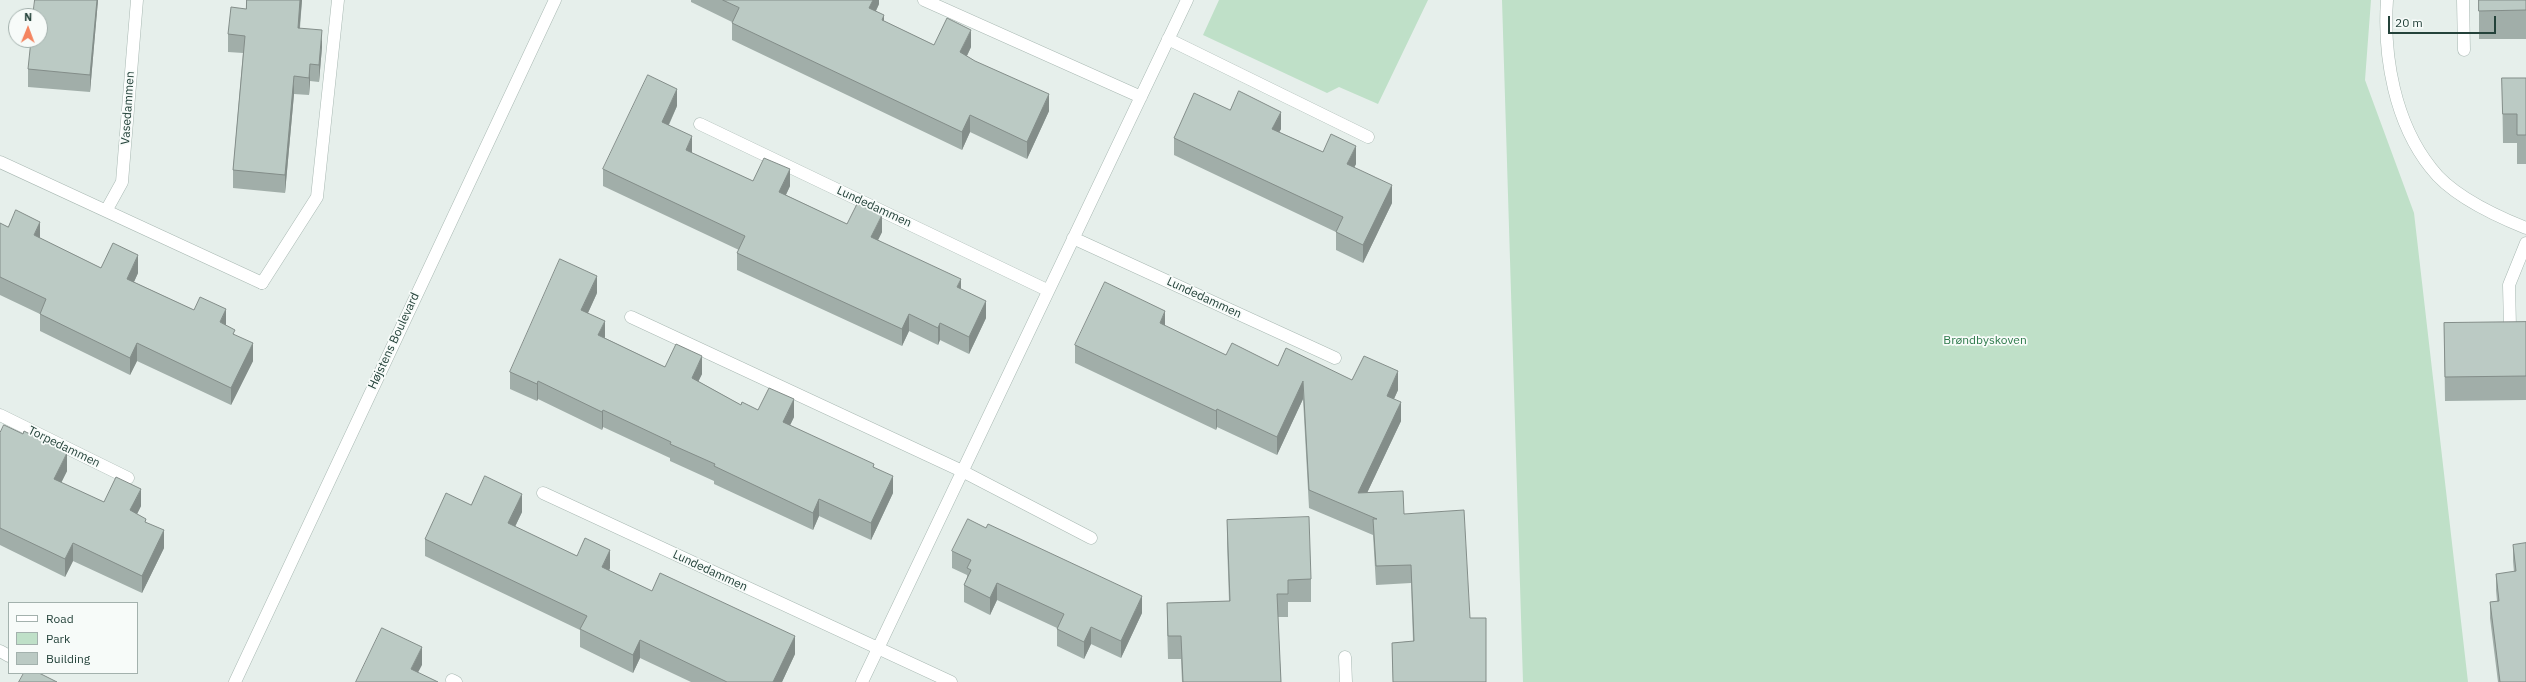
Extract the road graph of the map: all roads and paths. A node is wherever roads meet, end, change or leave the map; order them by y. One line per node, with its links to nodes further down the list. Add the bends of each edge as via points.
1 (137, 0): 14 (street, Vasedammen, via 122,182)
2 (338, 0): 14 (street, via 317,197 262,283)
3 (555, 0): 29 (street, Højstens Boulevard)
4 (924, 0): 10 (street)
5 (1187, 0): 8 (street)
6 (2387, 0): 15 (street, via 2388,61 2399,106 2431,169 2454,190 2500,218)
7 (2463, 0): 9 (street)
8 (1168, 39): 10 (street); 12 (street)
9 (2464, 50)
10 (1141, 97): 16 (street)
11 (700, 124): 18 (street, Lundedammen)
12 (1368, 137)
13 (0, 162): 14 (street)
14 (106, 211)
15 (2526, 228)
16 (1074, 238): 18 (street); 21 (street, Lundedammen)
17 (2526, 243): 20 (street, via 2509,285)
18 (1048, 290): 23 (street)
19 (631, 317): 23 (street)
20 (2510, 327)
21 (1335, 358)
22 (0, 415): 24 (street, Torpedammen)
23 (962, 471): 26 (street); 27 (street)
24 (128, 478)
25 (543, 493): 27 (street, Lundedammen)
26 (1091, 538)
27 (878, 649): 30 (street); 31 (street, Lundedammen)
28 (1345, 657): 32 (street)
29 (236, 682)
30 (862, 682)
31 (951, 682)
32 (1346, 682)

